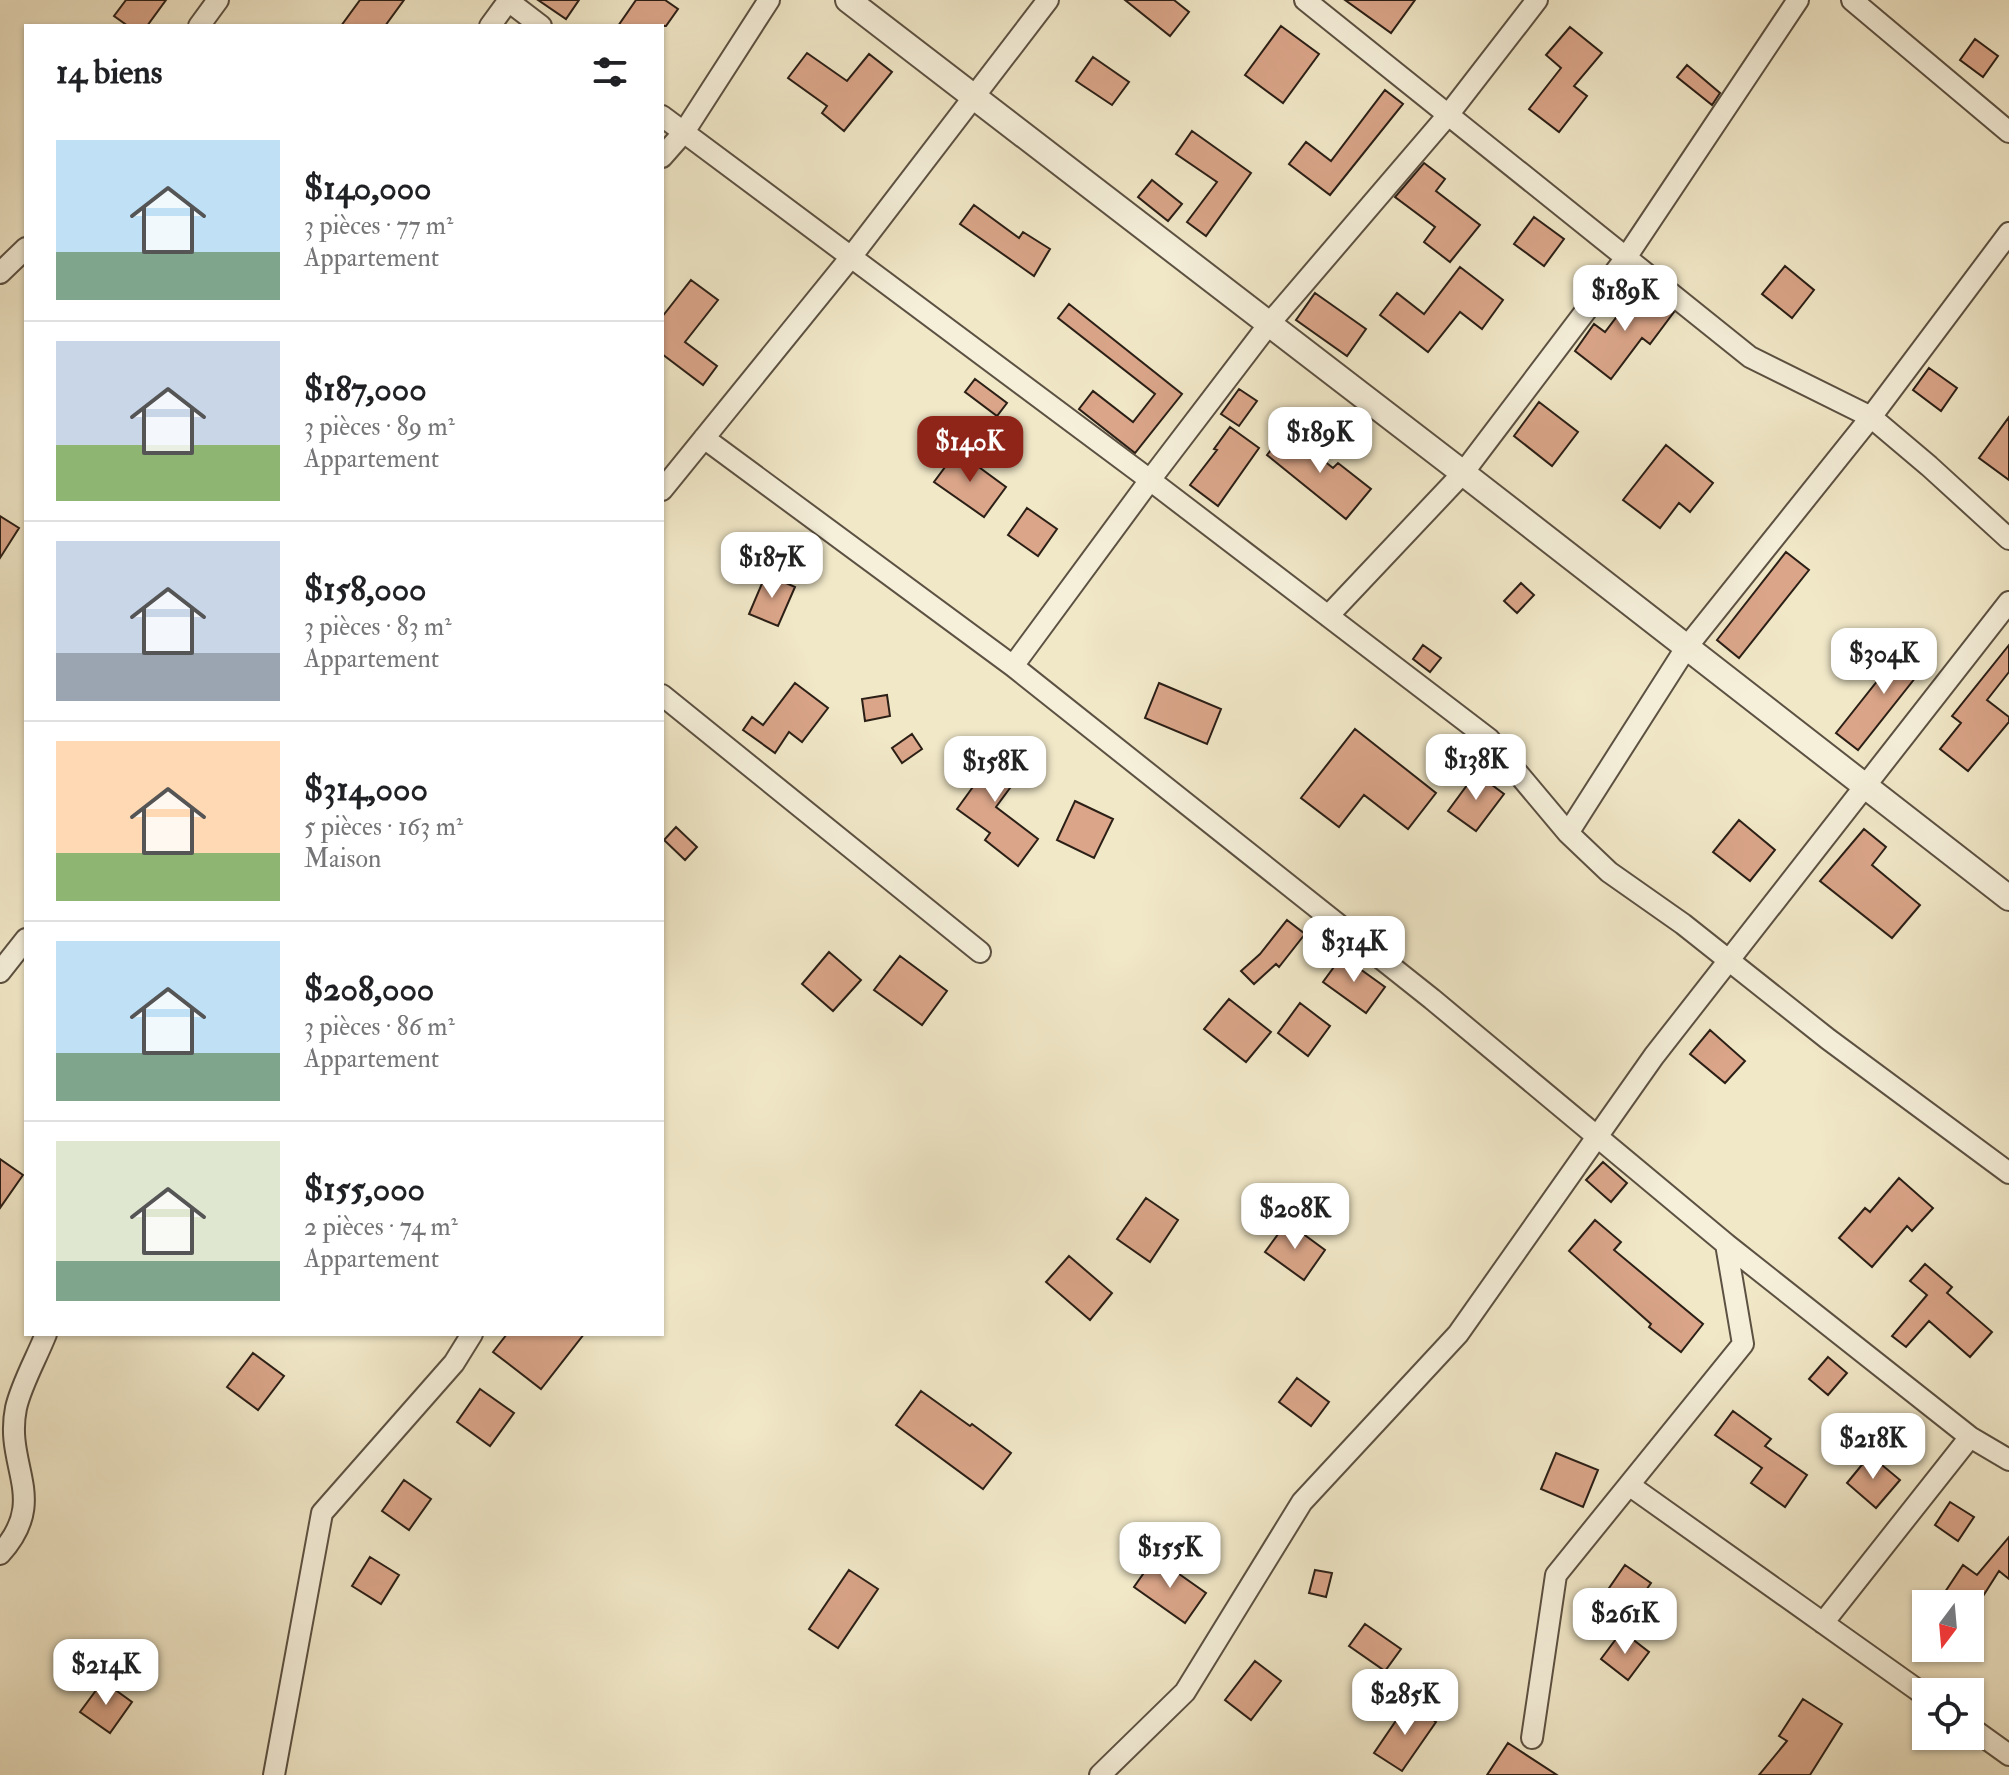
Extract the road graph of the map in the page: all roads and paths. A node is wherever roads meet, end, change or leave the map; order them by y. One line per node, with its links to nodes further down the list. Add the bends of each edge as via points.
1 (218, 0): 10 (street)
2 (508, 0): 11 (street); 12 (street)
3 (769, 0): 16 (street)
4 (848, 0): 13 (street)
5 (1048, 0): 13 (street)
6 (1305, 0): 14 (street)
7 (1537, 0): 14 (street)
8 (1798, 0): 22 (street)
9 (1852, 0): 17 (street)
10 (200, 24)
11 (491, 24)
12 (538, 24)
13 (974, 97): 21 (street); 24 (street)
14 (1448, 115): 22 (street); 24 (street)
15 (664, 117): 16 (street)
16 (684, 132): 18 (street); 21 (street)
17 (2009, 132)
18 (664, 155)
19 (2009, 233): 25 (street)
20 (24, 250): 23 (street)
21 (851, 257): 26 (street); 28 (street)
22 (1625, 259): 25 (street, via 1750,357); 27 (street)
23 (0, 273)
24 (1269, 324): 27 (street); 28 (street)
25 (1871, 417): 30 (street); 33 (street)
26 (704, 438): 29 (street); 34 (street)
27 (1463, 473): 32 (street); 33 (street)
28 (1150, 480): 32 (street); 34 (street)
29 (664, 488)
30 (2009, 539)
31 (2009, 602): 36 (street)
32 (1328, 616): 37 (street, via 1489,739)
33 (1686, 648): 36 (street); 37 (street)
34 (1013, 666): 43 (street, via 1432,999)
35 (664, 697): 40 (street)
36 (1865, 786): 38 (street); 41 (street)
37 (1568, 833): 41 (street, via 1609,872)
38 (2009, 898)
39 (24, 942): 42 (street)
40 (980, 952)
41 (1730, 961): 43 (street); 44 (street)
42 (0, 972)
43 (1596, 1137): 45 (street); 58 (street, via 1458,1334 1302,1502 1185,1692)
44 (2009, 1173)
45 (1726, 1244): 48 (street); 50 (street, via 1743,1344)
46 (45, 1336): 51 (street, via 16,1409 16,1454 26,1500 21,1523)
47 (471, 1336): 57 (street, via 454,1363 322,1513)
48 (1970, 1437): 49 (street); 52 (street)
49 (2009, 1460)
50 (1629, 1485): 52 (street); 55 (street, via 1556,1575)
51 (0, 1554)
52 (1823, 1623): 53 (street)
53 (1912, 1686)
54 (1984, 1737): 56 (street)
55 (1532, 1738)
56 (2009, 1755)
57 (274, 1775)
58 (1100, 1775)

